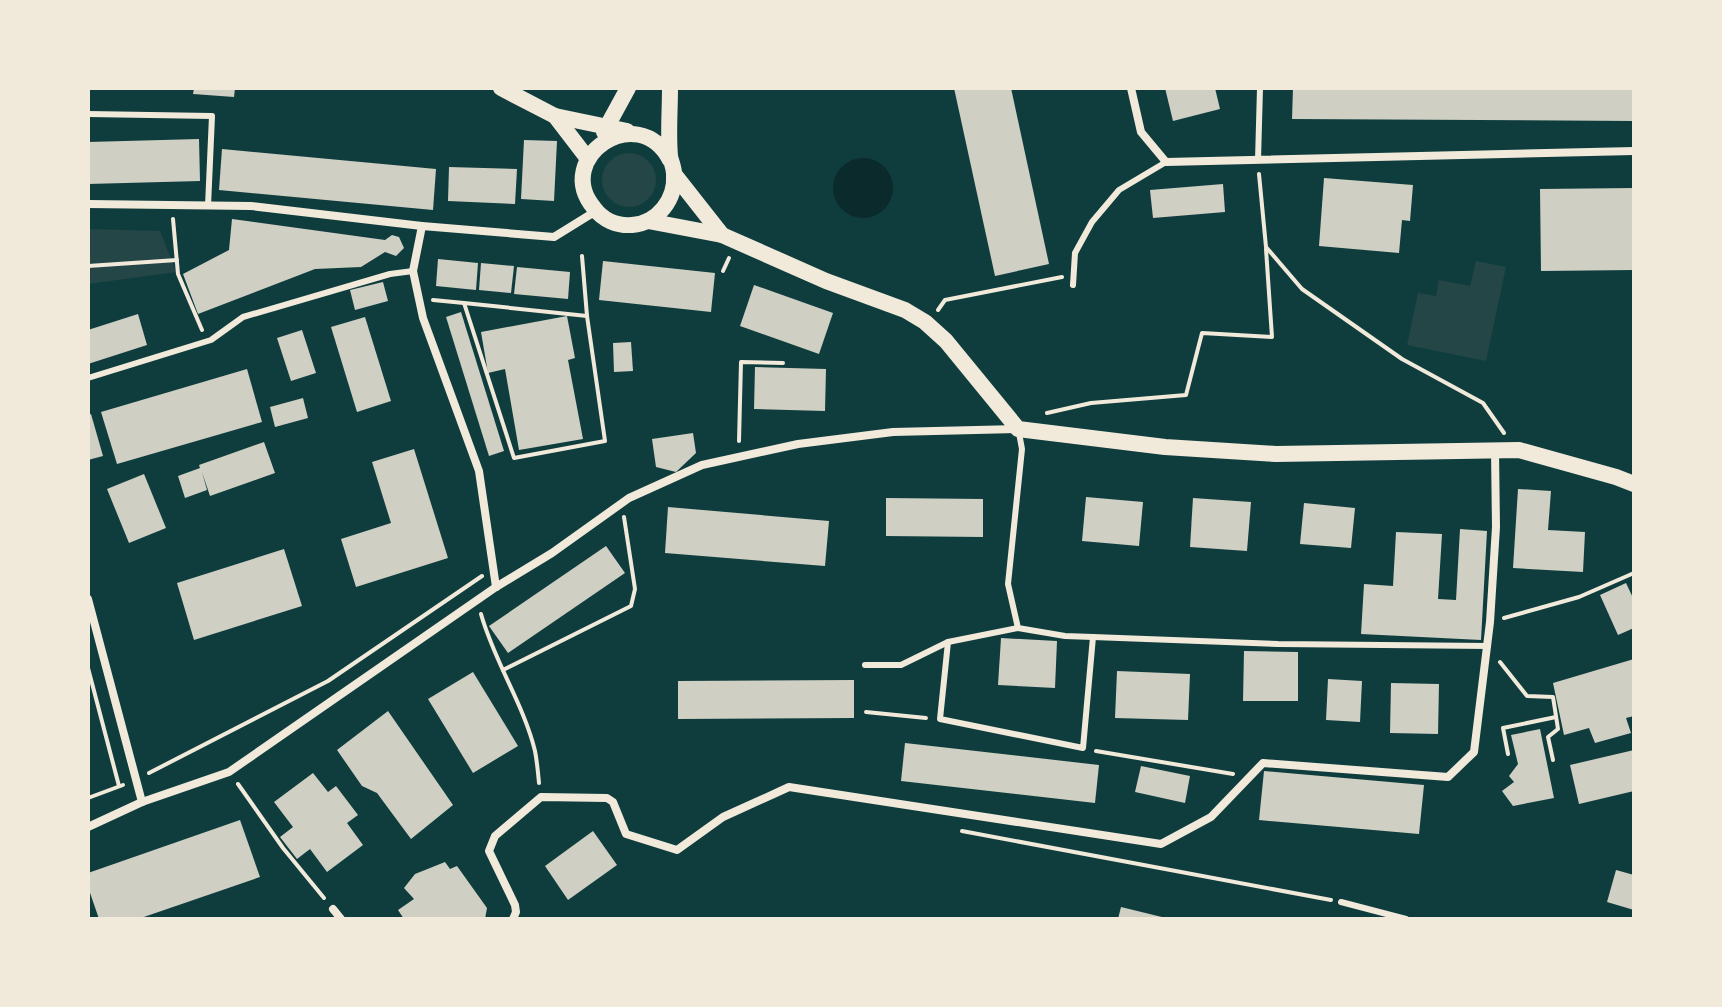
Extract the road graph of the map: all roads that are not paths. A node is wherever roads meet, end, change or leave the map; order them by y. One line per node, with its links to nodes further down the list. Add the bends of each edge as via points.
1 (501, 88): 7 (main road)
2 (628, 88): 8 (main road)
3 (670, 88): 14 (main road)
4 (1131, 88): 13 (street, via 1141,132)
5 (1260, 88): 12 (lane)
6 (88, 114): 16 (lane, via 212,116)
7 (555, 116): 8 (main road); 11 (main road)
8 (607, 125): 9 (main road); 11 (main road)
9 (636, 134): 11 (main road, via 616,136); 14 (main road, via 656,143)
10 (1634, 151): 12 (street)
11 (593, 152): 17 (main road, via 583,177)
12 (1258, 160): 13 (street)
13 (1166, 162): 22 (lane, via 1119,190 1092,222 1075,253)
14 (672, 167): 18 (main road, via 673,193); 20 (main road)
15 (88, 204): 16 (street)
16 (208, 206): 19 (street, via 251,206)
17 (596, 211): 18 (main road, via 621,225); 19 (street, via 554,237)
18 (648, 221): 20 (main road)
19 (422, 226): 21 (street)
20 (722, 235): 24 (main road, via 925,322)
21 (413, 271): 23 (lane, via 243,317 207,341); 27 (street, via 423,318 479,471)
22 (1073, 285)
23 (88, 378)
24 (1018, 429): 25 (main road, via 1276,454); 27 (street, via 893,432 798,444 702,465 622,503); 29 (lane, via 1022,449 1008,584)
25 (1495, 451): 26 (main road, via 1519,450); 32 (street)
26 (1634, 484)
27 (496, 587): 34 (street, via 229,772)
28 (88, 599): 34 (street)
29 (1018, 628): 30 (lane); 31 (lane)
30 (1093, 637): 31 (lane, via 1083,748 940,719); 32 (lane)
31 (948, 642): 33 (lane, via 901,665)
32 (1488, 646): 39 (street, via 1474,752 1448,777 1263,763 1211,817 1161,844 789,787 723,817 677,850 626,834 607,798 541,797 490,844 515,905)
33 (865, 665)
34 (142, 802): 35 (street)
35 (88, 827)
36 (1341, 902): 40 (lane)
37 (333, 909): 38 (street)
38 (341, 919)
39 (513, 919)
40 (1406, 919)

